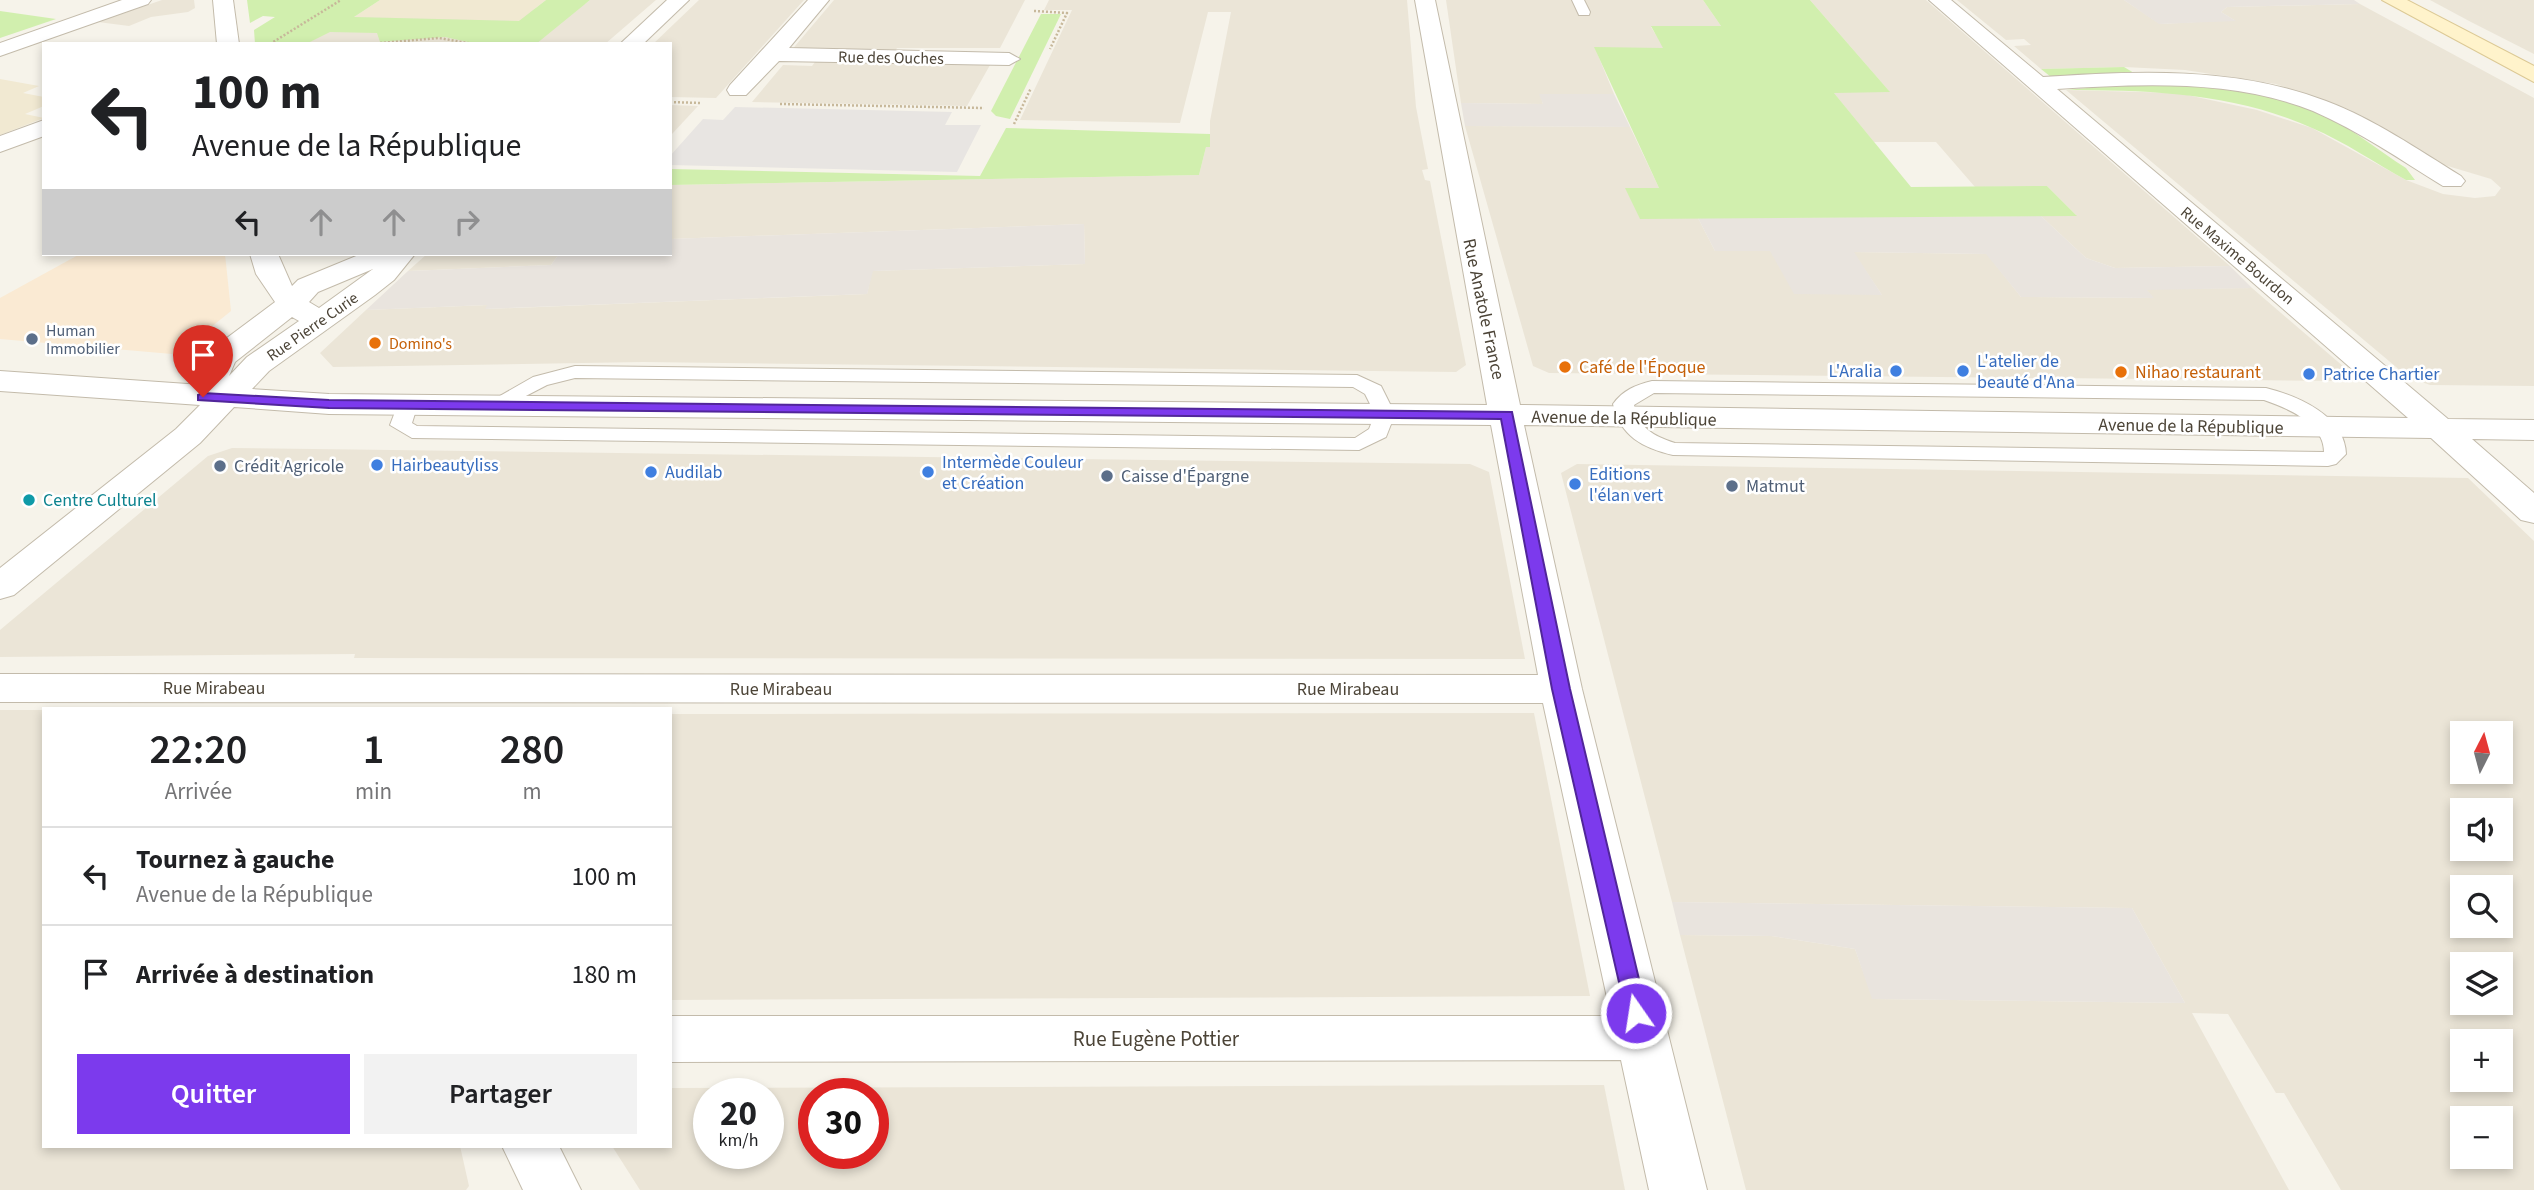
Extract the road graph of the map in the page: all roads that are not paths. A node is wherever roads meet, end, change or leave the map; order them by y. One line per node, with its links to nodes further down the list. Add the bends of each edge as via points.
1 (141, 0): 10 (street)
2 (222, 0): 8 (street)
3 (679, 0): 9 (street)
4 (818, 0): 11 (street)
5 (1425, 0): 28 (street, Rue Anatole France)
6 (1939, 0): 14 (street, Rue Maxime Bourdon)
7 (2392, 0): 13 (main road)
8 (228, 42)
9 (632, 42)
10 (0, 50)
11 (773, 54): 12 (street, Rue des Ouches); 15 (street)
12 (1009, 59)
13 (2534, 75)
14 (2037, 85): 18 (street, via 2164,78 2253,87 2319,106); 29 (street, Rue Maxime Bourdon)
15 (738, 90)
16 (42, 128): 17 (street)
17 (0, 145)
18 (2452, 181)
19 (264, 256): 22 (street, via 268,271)
20 (379, 256): 22 (street, Rue Pierre Curie, via 317,281)
21 (399, 256): 23 (street, Rue Pierre Curie, via 384,274)
22 (292, 303): 23 (street); 25 (street, Rue Pierre Curie, via 217,363 212,374)
23 (318, 320): 25 (street, Rue Pierre Curie, via 258,364)
24 (0, 381): 25 (street, Avenue de la République)
25 (224, 399): 26 (street, Avenue de la République); 32 (street, Rue Pierre Curie, via 188,436)
26 (408, 404): 27 (street, Avenue de la République); 27 (lane, via 401,425 412,432 1359,444 1378,432)
27 (1385, 414): 28 (street, Avenue de la République)
28 (1507, 415): 29 (street, Avenue de la République); 34 (street, Rue Anatole France)
29 (2442, 429): 30 (street, Avenue de la République); 31 (street, Rue Maxime Bourdon)
30 (2534, 430)
31 (2534, 512)
32 (0, 587)
33 (0, 688): 35 (street, Rue Mirabeau)
34 (1561, 689): 35 (street, Rue Mirabeau); 36 (street, Rue Anatole France)
35 (371, 699)
36 (1642, 1038): 37 (street, Rue Eugène Pottier); 40 (street, Rue Anatole France)
37 (672, 1040)
38 (531, 1148): 39 (street)
39 (552, 1190)
40 (1678, 1190)

